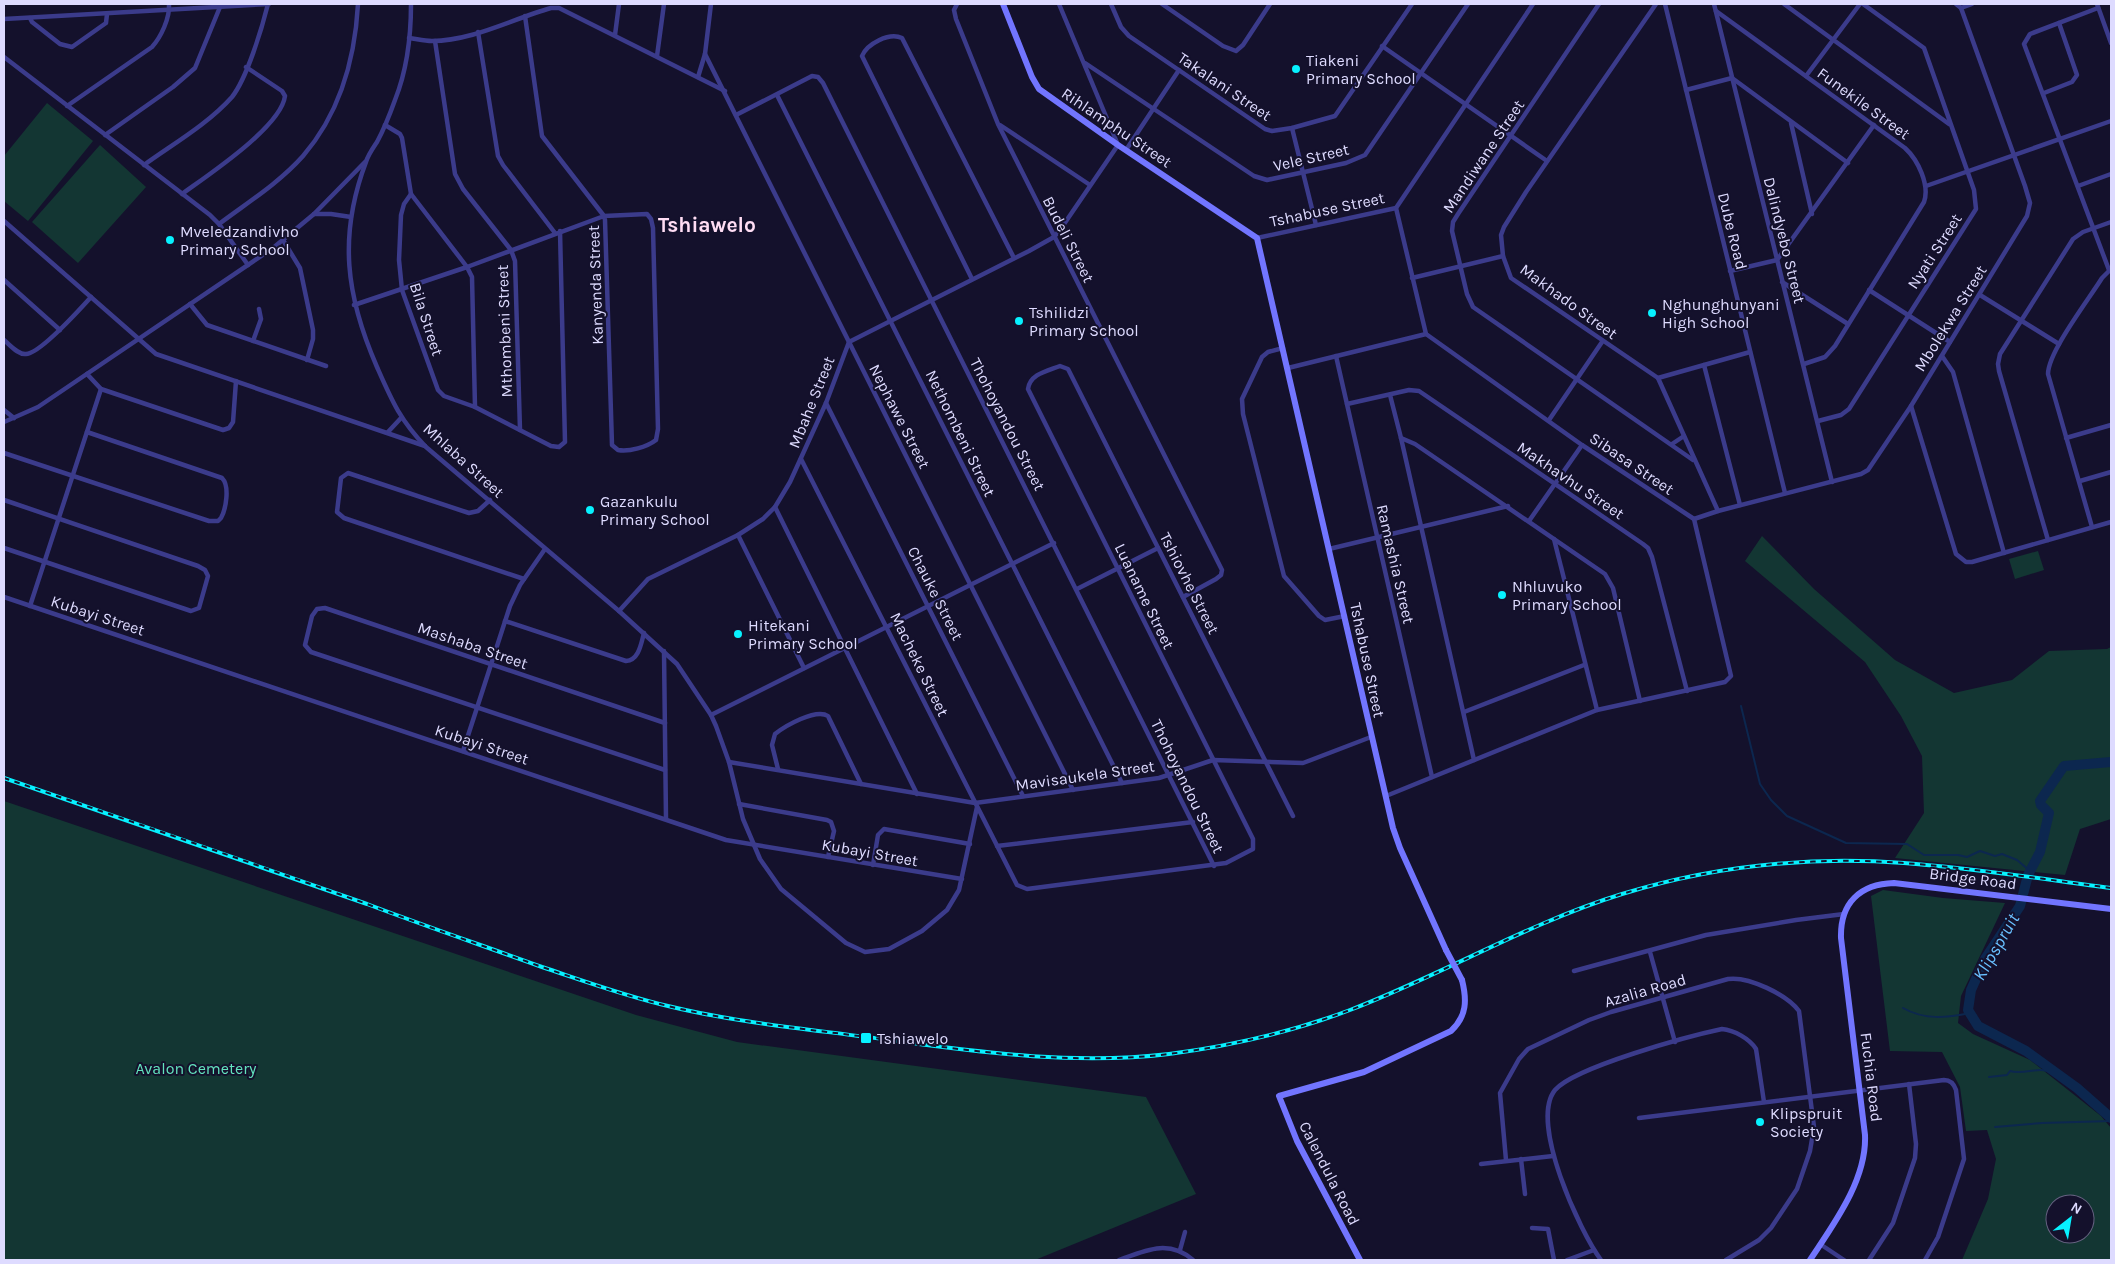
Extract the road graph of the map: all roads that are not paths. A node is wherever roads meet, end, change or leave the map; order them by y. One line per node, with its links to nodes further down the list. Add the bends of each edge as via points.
1 (269, 4): 24 (street); 45 (street)
2 (358, 4): 91 (street, via 351,61 329,118 295,164)
3 (411, 4): 36 (street, Mhlaba Street)
4 (619, 4): 35 (street)
5 (664, 4): 42 (street)
6 (711, 4): 41 (street)
7 (957, 4): 61 (street, Budeli Street, via 954,14)
8 (1003, 4): 69 (street, Rihlamphu Street, via 1035,85)
9 (1059, 4): 44 (street)
10 (1111, 4): 46 (street, Takalani Street, via 1126,34)
11 (1162, 4): 12 (street, via 1223,46 1236,51)
12 (1270, 4)
13 (1412, 4): 40 (street, Takalani Street)
14 (1468, 4): 47 (street, Vele Street)
15 (1534, 4): 55 (street)
16 (1598, 4): 67 (street, Mandiwane Street)
17 (1656, 4): 73 (street, Makhado Street)
18 (1665, 4): 51 (street, Dube Road)
19 (1714, 4): 28 (street, Dalindyebo Street)
20 (1784, 4): 37 (street)
21 (1862, 4): 37 (street); 64 (street, Nyati Street, via 1924,48)
22 (1956, 4): 27 (street)
23 (1972, 4): 27 (street)
24 (220, 6): 26 (street); 66 (street, via 200,59 192,71)
25 (2098, 6): 33 (street); 39 (street)
26 (169, 7): 29 (street); 56 (street, via 162,32 152,47)
27 (1961, 8): 71 (street, Mbolekwa Street)
28 (1716, 11): 48 (street, Funekile Street); 50 (street, Dalindyebo Street)
29 (107, 14): 31 (street); 31 (street, via 106,23 72,47 60,44)
30 (525, 16): 34 (street); 35 (street, via 559,8); 87 (street, Kanyenda Street, via 542,136)
31 (30, 18): 32 (street)
32 (4, 19)
33 (2059, 23): 53 (street, via 2077,75 2072,82); 53 (street, via 2030,34 2024,44)
34 (478, 32): 38 (street); 94 (street, via 500,161)
35 (614, 35): 42 (street)
36 (409, 38): 38 (street); 62 (street, Mhlaba Street, via 400,86)
37 (1833, 40): 48 (street); 64 (street)
38 (435, 41): 98 (street, Mthombeni Street, via 455,174 463,189)
39 (2111, 43)
40 (1382, 46): 47 (street); 65 (street, Takalani Street, via 1335,116)
41 (705, 54): 49 (street); 52 (street, Nephawe Street)
42 (657, 56): 49 (street)
43 (4, 57): 56 (street)
44 (1084, 62): 57 (street, Vele Street); 69 (street)
45 (246, 68): 75 (street, via 226,102); 82 (street, via 282,91 284,102 265,128 229,160)
46 (1179, 70): 57 (street); 65 (street, Takalani Street, via 1265,129)
47 (1421, 73): 55 (street); 77 (street, Vele Street, via 1365,154 1351,161)
48 (1806, 76): 63 (street, Funekile Street)
49 (698, 77): 52 (street)
50 (1732, 78): 51 (street); 60 (street); 101 (street, Dalindyebo Street)
51 (1686, 90): 106 (street, Dube Road)
52 (725, 92): 58 (street, Nephawe Street)
53 (2044, 93): 68 (street)
54 (777, 94): 58 (street, Thohoyandou Street); 115 (street, Thohoyandou Street, via 812,76 824,83); 120 (street, Nethombeni Street)
55 (1465, 105): 67 (street); 84 (street)
56 (67, 106): 66 (street)
57 (1154, 109): 70 (street); 77 (street, Vele Street, via 1259,179)
58 (736, 115): 128 (street, Nephawe Street)
59 (2111, 121): 68 (street)
60 (1791, 122): 74 (street); 86 (street)
61 (998, 124): 79 (street); 95 (street, Budeli Street)
62 (385, 125): 72 (street, Mhlaba Street); 83 (street, via 402,138)
63 (1874, 125): 74 (street); 80 (street, Funekile Street, via 1911,153)
64 (1950, 125): 76 (street, Nyati Street)
65 (1292, 128): 77 (street)
66 (105, 135): 75 (street)
67 (1512, 136): 73 (street); 103 (street, Mandiwane Street, via 1453,222)
68 (2061, 138): 71 (street); 81 (street)
69 (1118, 145): 70 (street, Rihlamphu Street); 79 (street)
70 (1126, 150): 96 (street, Rihlamphu Street)
71 (2014, 155): 76 (street); 113 (street, Mbolekwa Street, via 2030,209)
72 (366, 161): 85 (street); 88 (street, Mhlaba Street)
73 (1547, 161): 99 (street, Makhado Street, via 1504,226 1501,235)
74 (1848, 163): 86 (street)
75 (144, 165): 82 (street)
76 (1968, 171): 80 (street); 119 (street, Nyati Street, via 1977,200 1976,209)
77 (1304, 172): 92 (street)
78 (2111, 174): 81 (street)
79 (1090, 185): 95 (street)
80 (1926, 186): 112 (street, via 1924,202)
81 (2078, 186): 93 (street)
82 (182, 194): 91 (street)
83 (411, 194): 104 (street); 111 (street, Bila Street, via 401,215 399,260)
84 (1396, 208): 92 (street, Tshabuse Street); 107 (street)
85 (314, 214): 88 (street); 97 (street)
86 (1812, 214): 101 (street)
87 (604, 216): 87 (street, Kanyenda Street, via 612,445 622,451 650,444 658,434 652,223 650,216 644,214); 94 (street)
88 (351, 217): 117 (street, Mhlaba Street, via 348,259)
89 (4, 221): 114 (street)
90 (2111, 222): 93 (street)
91 (218, 224): 102 (street)
92 (1316, 225): 96 (street, Tshabuse Street)
93 (2095, 228): 105 (street); 121 (street, via 2073,239)
94 (558, 232): 98 (street); 159 (street, Bila Street, via 565,442 556,447)
95 (1054, 237): 100 (street, Mbahe Street); 206 (street, Budeli Street, via 1222,570 1216,580)
96 (1257, 238): 132 (street, Tshabuse Street)
97 (283, 240): 102 (street); 136 (street, via 298,262 303,280 314,336)
98 (512, 250): 104 (street); 159 (street, Mthombeni Street, via 516,260)
99 (1503, 256): 103 (street); 129 (street, Makhado Street, via 1511,278)
100 (1014, 258): 108 (street, Mbahe Street); 108 (street, via 902,38 890,36 869,47 862,56)
101 (1777, 260): 106 (street); 110 (street, Dalindyebo Street)
102 (248, 265): 116 (street)
103 (1460, 266): 107 (street); 144 (street, Mandiwane Street, via 1473,307)
104 (467, 267): 111 (street); 151 (street, via 472,277)
105 (2110, 270): 131 (street)
106 (1730, 271): 133 (street, Dube Road)
107 (1412, 278): 124 (street)
108 (972, 279): 115 (street, Mbahe Street)
109 (4, 280): 123 (street)
110 (1782, 282): 122 (street); 137 (street, Dalindyebo Street)
111 (402, 290): 117 (street); 151 (street, Bila Street, via 438,390 444,396)
112 (1870, 290): 119 (street); 122 (street)
113 (1980, 295): 121 (street); 130 (street, Mbolekwa Street)
114 (91, 297): 123 (street); 125 (street)
115 (932, 300): 120 (street, Mbahe Street); 193 (street, Thohoyandou Street)
116 (190, 304): 125 (street); 127 (street, via 207,326)
117 (354, 305): 154 (street, Mhlaba Street, via 369,349)
118 (259, 309): 127 (street, via 261,319)
119 (1908, 314): 130 (street); 156 (street, Nyati Street, via 1848,409 1840,415)
120 (890, 320): 128 (street, Mbahe Street); 200 (street, Nethombeni Street)
121 (2021, 321): 131 (street); 192 (street, via 2000,354 1998,364)
122 (1848, 324): 137 (street, via 1825,356)
123 (60, 330): 126 (street, via 25,354)
124 (1426, 334): 134 (street); 155 (street, Sibasa Street)
125 (138, 338): 142 (street); 145 (street, via 164,358)
126 (4, 340)
127 (253, 341): 136 (street)
128 (849, 342): 148 (street, Mbahe Street); 203 (street, Nephawe Street)
129 (1602, 342): 143 (street, Makhado Street); 144 (street)
130 (1950, 342): 135 (street, Mbolekwa Street)
131 (2059, 344): 164 (street, via 2049,364 2048,374)
132 (1283, 348): 141 (street, Tshabuse Street); 210 (street, via 1262,357 1242,399 1243,414 1284,576 1325,620)
133 (1750, 352): 138 (street); 176 (street, Dube Road)
134 (1336, 356): 141 (street); 149 (street, Ramashia Street)
135 (1942, 356): 150 (street, Mbolekwa Street); 198 (street, via 1953,372)
136 (307, 360): 139 (street)
137 (1804, 364): 156 (street, Dalindyebo Street)
138 (1704, 365): 143 (street); 179 (street)
139 (326, 366)
140 (1060, 366): 195 (street, Tshiovhe Street, via 1070,372); 201 (street, Luaname Street, via 1033,378 1028,389)
141 (1288, 368): 197 (street, Tshabuse Street)
142 (87, 374): 146 (street); 153 (street, via 38,407)
143 (1658, 378): 162 (street)
144 (1578, 380): 155 (street); 165 (street, Mandiwane Street)
145 (236, 382): 146 (street, via 233,422 223,430); 161 (street)
146 (101, 390): 160 (street)
147 (1390, 395): 149 (street, Makhavhu Street); 163 (street); 175 (street, Makhavhu Street, via 1419,391)
148 (826, 402): 169 (street, Mbahe Street); 207 (street, Chauke Street)
149 (1347, 404): 190 (street, Ramashia Street)
150 (1911, 406): 174 (street, Mbolekwa Street, via 1868,470); 198 (street, via 1956,554 1966,562 1972,562)
151 (474, 407): 159 (street, Bila Street)
152 (4, 410): 153 (street)
153 (14, 418): 157 (street)
154 (401, 418): 161 (street); 167 (street, Mhlaba Street)
155 (1549, 420): 166 (street, Sibasa Street)
156 (1818, 421): 174 (street, Dalindyebo Street)
157 (4, 422)
158 (2111, 425): 164 (street)
159 (520, 430)
160 (87, 432): 172 (street); 172 (street, via 217,476 226,482 223,515 213,522)
161 (388, 432): 167 (street)
162 (1684, 436): 165 (street); 170 (street)
163 (1402, 438): 180 (street); 188 (street)
164 (2066, 438): 173 (street)
165 (1672, 444): 170 (street, Mandiwane Street)
166 (1582, 445): 175 (street); 184 (street, Sibasa Street)
167 (426, 447): 178 (street, Mhlaba Street)
168 (4, 453): 172 (street)
169 (801, 459): 181 (street, Mbahe Street); 212 (street, Macheke Street)
170 (1694, 461): 182 (street)
171 (2111, 472): 173 (street)
172 (74, 476): 183 (street)
173 (2080, 481): 187 (street)
174 (1832, 482): 176 (street, Mbolekwa Street)
175 (1555, 483): 185 (street); 219 (street, Makhavhu Street, via 1648,548)
176 (1785, 494): 179 (street, Mbolekwa Street)
177 (4, 500): 183 (street)
178 (490, 500): 196 (street, Mhlaba Street); 202 (street, via 478,511 469,513 352,473 341,478 337,512 341,517)
179 (1740, 505): 182 (street, Mbolekwa Street)
180 (1508, 506): 185 (street); 188 (street)
181 (775, 507): 189 (street, Mbahe Street); 214 (street)
182 (1718, 510): 184 (street, Mbolekwa Street)
183 (59, 519): 199 (street); 199 (street, via 205,570 208,576 201,605 191,611)
184 (1694, 519): 219 (street, via 1731,676 1725,682)
185 (1529, 521): 191 (street)
186 (2111, 522): 187 (street)
187 (2092, 527): 192 (street)
188 (1422, 528): 190 (street); 223 (street)
189 (738, 535): 209 (street, Mbahe Street, via 648,579); 218 (street)
190 (1377, 538): 197 (street); 235 (street, Ramashia Street)
191 (1554, 538): 217 (street); 220 (street, via 1601,570 1612,583)
192 (2048, 540): 198 (street)
193 (1054, 543): 200 (street); 204 (street, Thohoyandou Street)
194 (4, 548): 199 (street)
195 (1158, 548): 201 (street); 206 (street, Tshiovhe Street)
196 (545, 549): 202 (street); 209 (street, Mhlaba Street)
197 (1329, 549): 210 (street, Tshabuse Street)
198 (2004, 553)
199 (44, 562): 208 (street)
200 (1011, 564): 203 (street); 236 (street, Nethombeni Street)
201 (1118, 569): 204 (street); 228 (street, Luaname Street)
202 (524, 579): 211 (street)
203 (970, 584): 207 (street); 238 (street, Nephawe Street)
204 (1077, 589): 234 (street, Thohoyandou Street)
205 (4, 597): 208 (street, Kubayi Street)
206 (1183, 597): 231 (street, Tshiovhe Street)
207 (929, 605): 212 (street); 240 (street, Chauke Street)
208 (30, 606): 227 (street, Kubayi Street)
209 (619, 610): 213 (street, Mhlaba Street)
210 (1345, 616): 226 (street, Tshabuse Street)
211 (505, 621): 213 (street, via 626,661 637,655); 216 (street)
212 (887, 626): 214 (street); 243 (street, Macheke Street)
213 (644, 633): 215 (street, Mhlaba Street)
214 (844, 646): 218 (street); 239 (street)
215 (664, 650): 224 (street, Mhlaba Street, via 688,678); 225 (street)
216 (490, 664): 221 (street); 221 (street, Mashaba Street, via 322,607 312,616 305,643 308,650); 225 (street, Mashaba Street)
217 (1584, 665): 222 (street); 223 (street)
218 (804, 668): 224 (street)
219 (1687, 691): 220 (street)
220 (1640, 701): 222 (street)
221 (475, 708): 227 (street); 233 (street)
222 (1596, 710): 229 (street)
223 (1464, 712): 229 (street)
224 (710, 714): 230 (street, Mhlaba Street)
225 (665, 723): 233 (street)
226 (1371, 737): 231 (street, Mavisaukela Street, via 1303,763); 241 (street, Tshabuse Street)
227 (463, 751): 245 (street, Kubayi Street)
228 (1212, 760): 231 (street, Mavisaukela Street); 234 (street, Mavisaukela Street); 252 (street, Luaname Street, via 1253,839 1254,847 1250,852)
229 (1474, 760): 235 (street)
230 (729, 762): 232 (street, Mavisaukela Street); 242 (street, Mhlaba Street)
231 (1265, 762): 244 (street, Tshiovhe Street)
232 (778, 769): 237 (street, Mavisaukela Street); 237 (street, via 772,745 775,734 813,714 823,713 828,716)
233 (665, 770): 245 (street)
234 (1169, 776): 236 (street, Mavisaukela Street); 246 (street, Thohoyandou Street)
235 (1432, 777): 241 (street)
236 (1122, 783): 238 (street, Mavisaukela Street)
237 (861, 784): 239 (street, Mavisaukela Street)
238 (1073, 790): 240 (street, Mavisaukela Street)
239 (917, 794): 243 (street, Mavisaukela Street)
240 (1023, 796): 243 (street, Mavisaukela Street)
241 (1386, 796): 262 (street, Tshabuse Street, bridge, via 1400,848 1462,980 1465,1011 1452,1031 1364,1072)
242 (739, 804): 248 (street, Mhlaba Street); 250 (street, via 831,822 834,831)
243 (976, 805): 247 (street, Mhlaba Street); 249 (street, Macheke Street)
244 (1293, 816)
245 (666, 819): 248 (street, Kubayi Street, via 726,840)
246 (1193, 822): 249 (street); 252 (street, Thohoyandou Street)
247 (970, 844): 251 (street, via 884,829 878,835); 253 (street, Mhlaba Street)
248 (752, 845): 250 (street, Kubayi Street); 253 (street, Mhlaba Street, via 781,889 846,943 866,952 889,950 922,931 953,902)
249 (997, 846): 252 (street, Macheke Street, via 1015,882 1027,889)
250 (828, 857): 251 (street, Kubayi Street)
251 (873, 865): 253 (street, Kubayi Street)
252 (1214, 866)
253 (962, 879)
254 (2111, 909): 255 (street, Bridge Road, via 1910,884 1880,884 1859,893)
255 (1844, 914): 256 (street, via 1706,935); 261 (street, Fuchia Road, via 1840,928)
256 (1650, 952): 257 (street); 258 (street)
257 (1574, 971)
258 (1662, 997): 259 (street); 263 (street, Azalia Road, via 1735,978 1756,982 1794,1005 1800,1015); 268 (street, Azalia Road, via 1589,1020 1523,1054 1500,1093)
259 (1676, 1042): 264 (street, via 1722,1029 1733,1031 1752,1043 1758,1054); 266 (street, via 1608,1062 1565,1083 1552,1095 1548,1115)
260 (1909, 1084): 261 (street); 285 (street, via 1915,1158 1893,1223); 286 (street, via 1952,1082 1957,1094 1964,1159 1938,1237)
261 (1860, 1090): 263 (street); 273 (street, Fuchia Road, via 1864,1156 1848,1202)
262 (1279, 1096): 278 (street, Calendula Road, via 1297,1142)
263 (1811, 1097): 264 (street); 282 (street, Azalia Road, via 1813,1139 1797,1188 1766,1233)
264 (1764, 1102): 265 (street)
265 (1639, 1118)
266 (1553, 1156): 267 (street); 275 (street)
267 (1521, 1159): 268 (street); 270 (street)
268 (1506, 1160): 269 (street)
269 (1481, 1164)
270 (1525, 1194)
271 (1532, 1228): 279 (street, via 1548,1229)
272 (1185, 1232): 274 (street)
273 (1820, 1244): 283 (street, Fuchia Road); 284 (street)
274 (1180, 1250): 276 (street, via 1147,1249); 277 (street)
275 (1594, 1250): 280 (street); 281 (street)
276 (1120, 1260)
277 (1193, 1260)
278 (1360, 1260)
279 (1554, 1260)
280 (1567, 1260)
281 (1602, 1260)
282 (1726, 1260)
283 (1810, 1260)
284 (1844, 1260)
285 (1869, 1260)
286 (1925, 1260)

